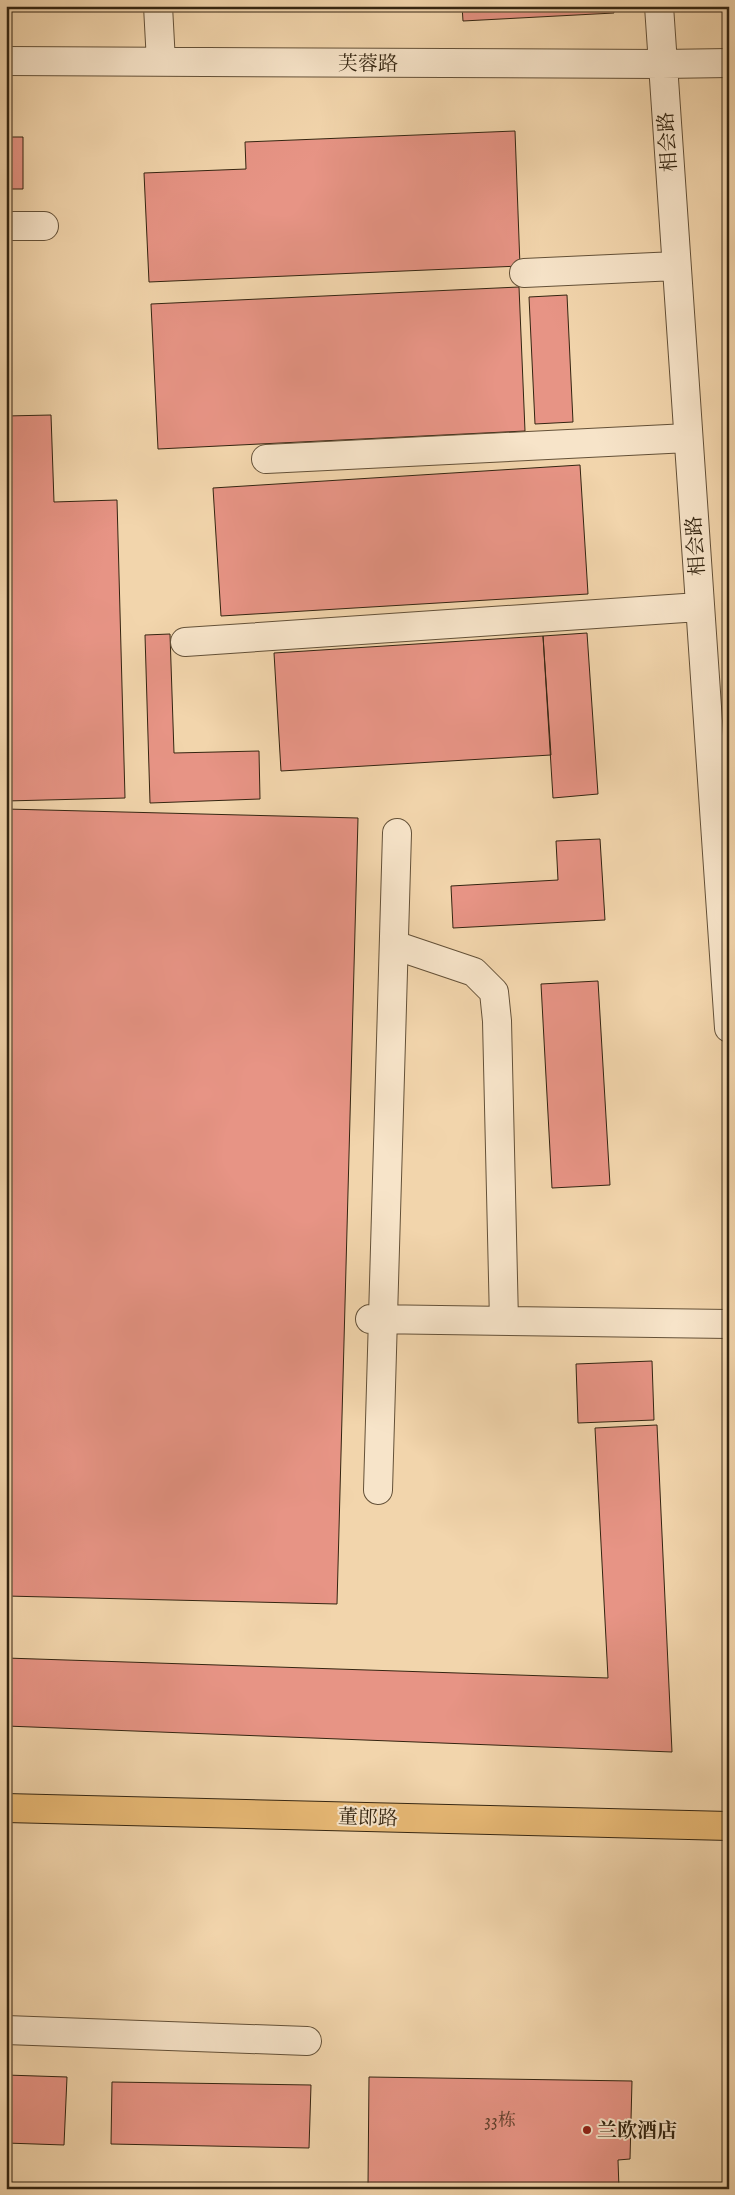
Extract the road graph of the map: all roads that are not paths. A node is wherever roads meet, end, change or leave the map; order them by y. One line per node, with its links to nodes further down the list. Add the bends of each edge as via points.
1 (158, 6): 4 (street)
2 (659, 6): 6 (street, 相会路)
3 (6, 61): 4 (street, 芙蓉路)
4 (161, 62): 6 (street, 芙蓉路)
5 (729, 63): 6 (street, 芙蓉路)
6 (662, 64): 9 (street, 相会路)
7 (6, 226): 8 (street)
8 (44, 226)
9 (676, 266): 10 (street); 11 (street, 相会路)
10 (524, 273)
11 (688, 438): 12 (street); 13 (street, 相会路)
12 (266, 459)
13 (699, 607): 14 (street); 17 (street, 相会路)
14 (185, 642)
15 (398, 834): 16 (street)
16 (394, 946): 18 (street); 19 (street, via 474,972 494,992)
17 (729, 1028)
18 (377, 1319): 19 (street); 21 (street)
19 (504, 1321): 20 (street)
20 (729, 1324)
21 (378, 1490)
22 (6, 1808): 23 (main road, 董郎路)
23 (729, 1826)
24 (6, 2030): 25 (street)
25 (307, 2041)

